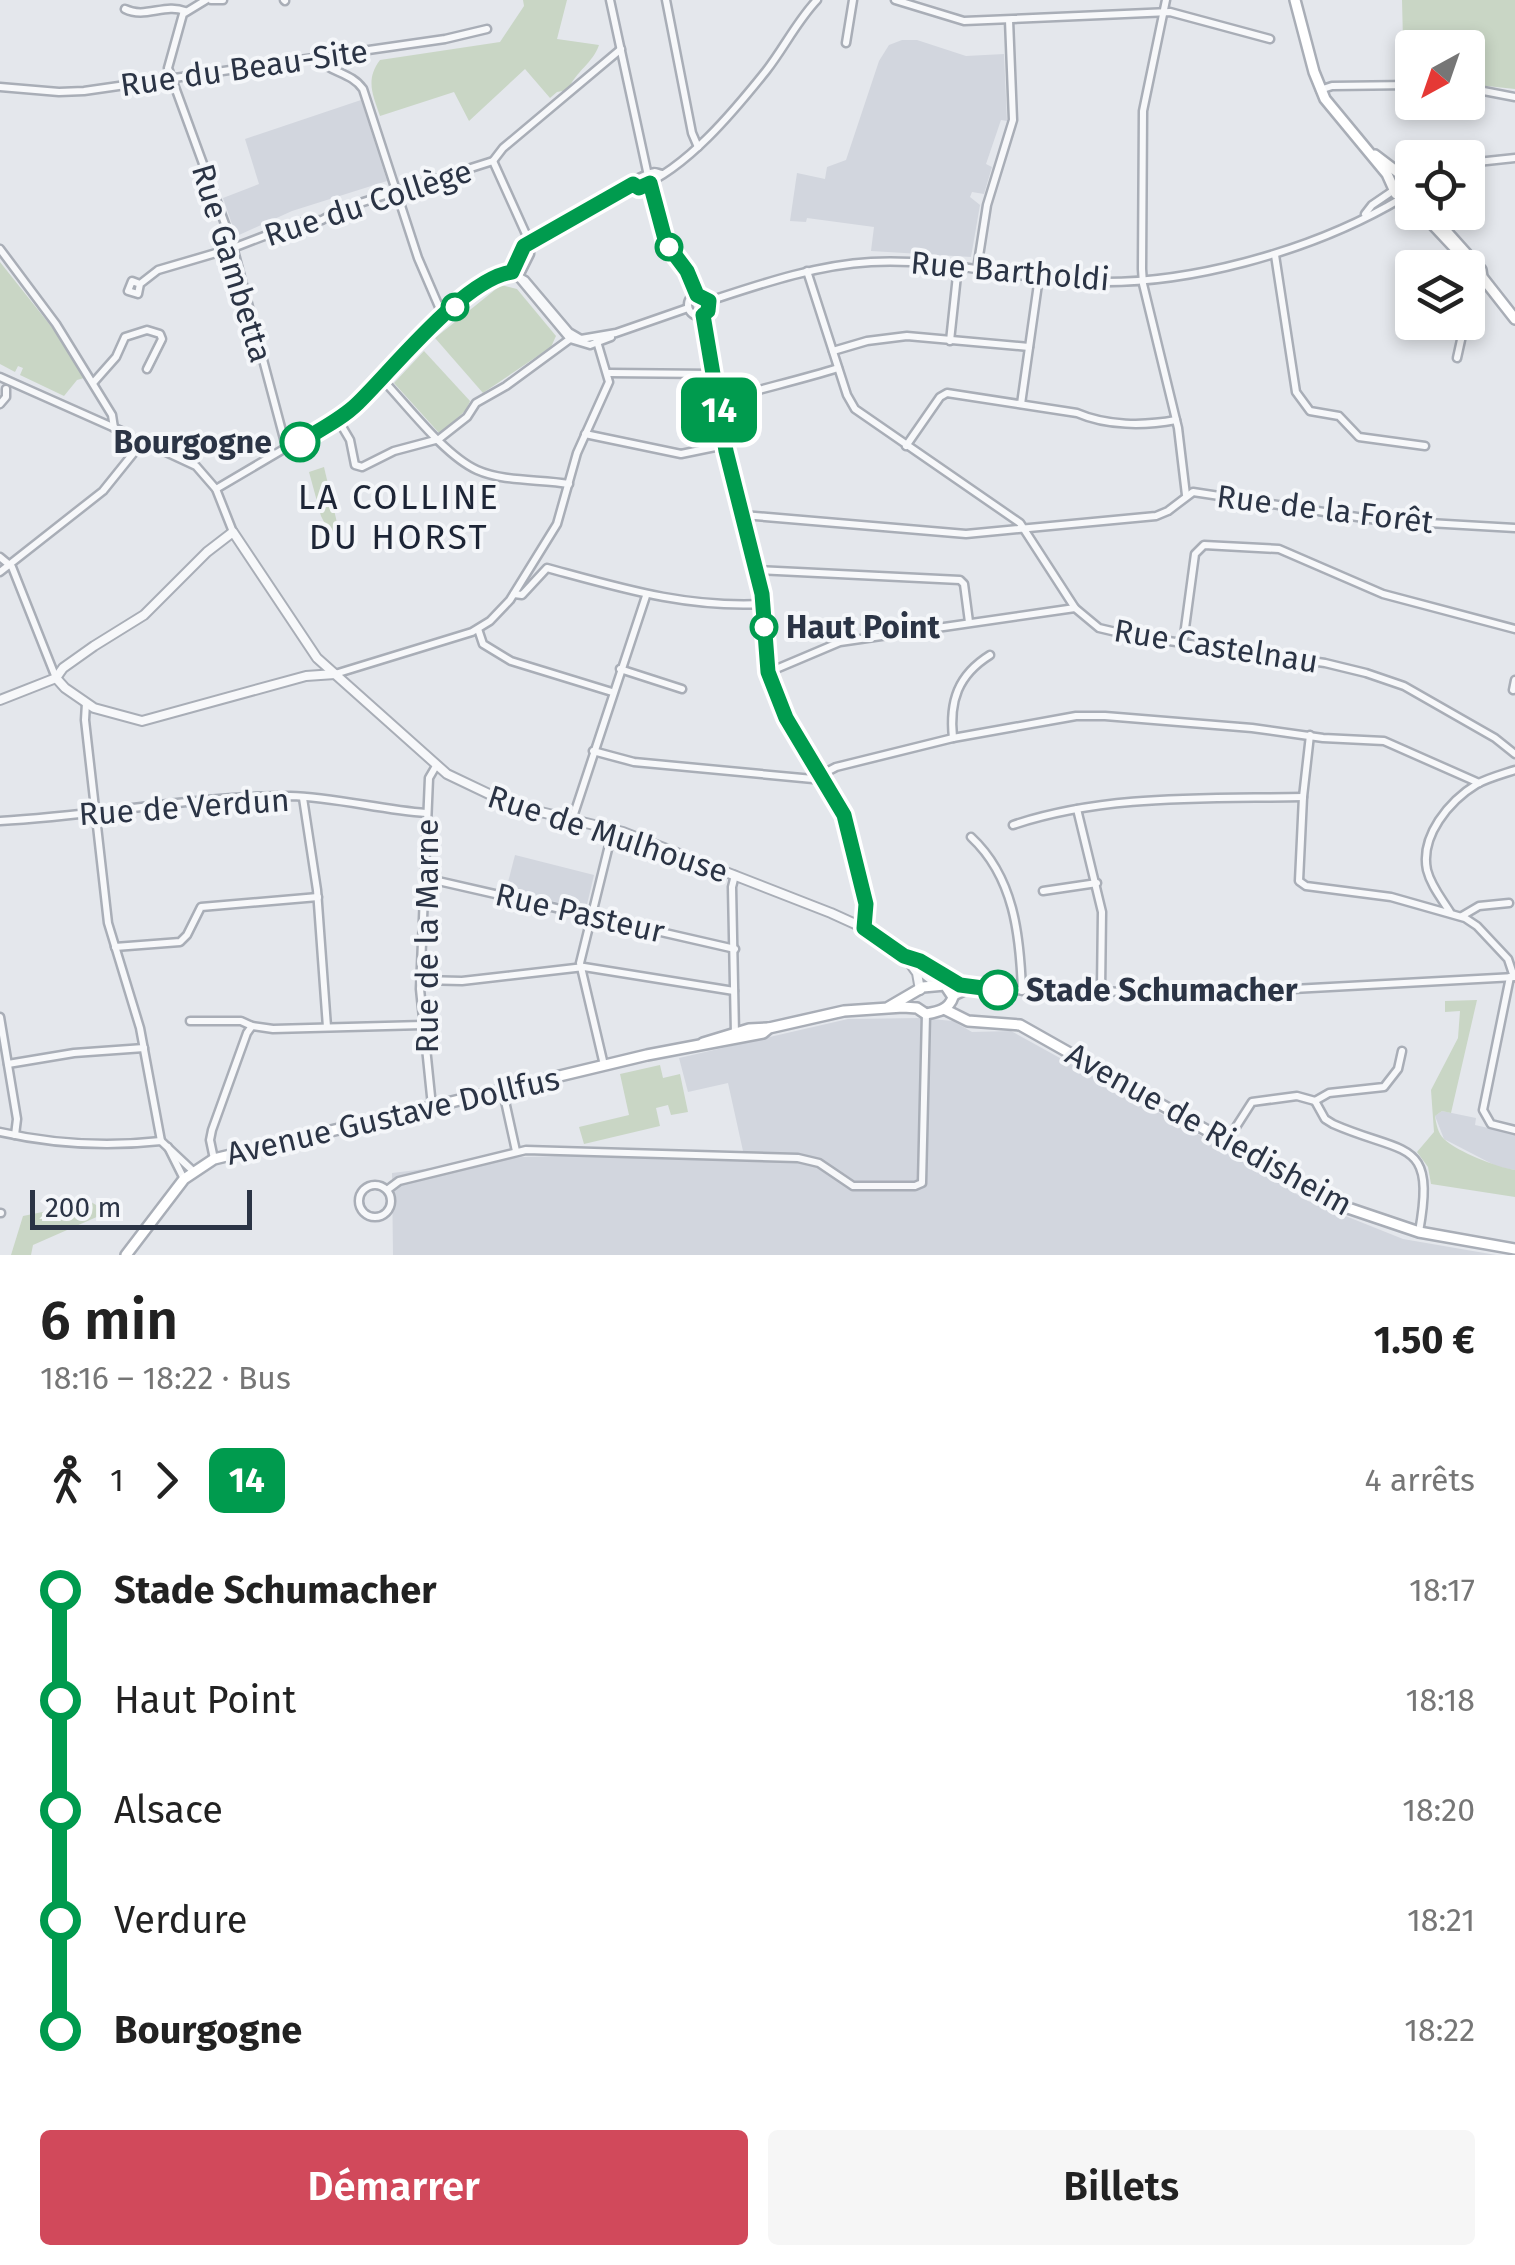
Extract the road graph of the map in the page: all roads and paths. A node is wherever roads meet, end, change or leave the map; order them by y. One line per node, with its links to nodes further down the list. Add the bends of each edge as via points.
1 (208, 0): 2 (street); 11 (street)
2 (223, 0)
3 (610, 0): 17 (street)
4 (666, 0): 25 (street)
5 (817, 0): 25 (street)
6 (853, 0): 16 (street)
7 (896, 0): 13 (street, via 964,21)
8 (1166, 0): 12 (street)
9 (1295, 0): 22 (main road)
10 (125, 9): 11 (street)
11 (185, 11): 19 (street, via 168,60)
12 (1164, 15): 13 (street); 15 (street); 48 (street, via 1143,111)
13 (1008, 20): 44 (street, via 1014,120 987,205)
14 (486, 29): 18 (street, Rue du Beau-Site)
15 (1270, 39)
16 (846, 44)
17 (621, 49): 28 (street, Rue du Collège); 31 (street)
18 (318, 58): 19 (street, Rue du Beau-Site); 33 (street, via 363,90)
19 (171, 78): 21 (street, Rue du Beau-Site, via 70,92); 38 (street, Rue Gambetta)
20 (1395, 86): 22 (street)
21 (0, 87)
22 (1320, 90): 26 (main road)
23 (1485, 91): 24 (street)
24 (1515, 97)
25 (698, 147): 31 (street)
26 (1366, 149): 30 (main road); 32 (main road)
27 (1515, 158): 29 (street)
28 (493, 161): 33 (street, Rue du Collège); 37 (street)
29 (1485, 161)
30 (1395, 170)
31 (648, 179): 37 (street); 51 (street, via 662,233)
32 (1395, 185)
33 (397, 194): 38 (street, Rue du Collège); 55 (street)
34 (1395, 198): 42 (street, Rue Bartholdi, via 1319,240)
35 (1438, 230): 40 (main road)
36 (1445, 230): 41 (main road)
37 (530, 243): 46 (street)
38 (233, 248): 50 (street, Rue du Collège, via 158,270); 87 (street, Rue Gambetta)
39 (0, 250): 70 (street)
40 (1456, 250)
41 (1462, 250)
42 (1274, 255): 48 (street, Rue Bartholdi); 86 (street, via 1301,403 1339,416 1360,438)
43 (958, 266): 44 (street, Rue Bartholdi); 45 (street, Rue Bartholdi, via 870,262); 60 (street)
44 (977, 268): 47 (street, Rue Bartholdi)
45 (808, 272): 52 (street, Rue Bartholdi); 62 (street, Rue Castelnau)
46 (515, 274): 55 (street, via 490,278); 57 (street)
47 (1038, 278): 48 (street, Rue Bartholdi); 61 (street)
48 (1143, 278): 77 (street)
49 (1485, 281): 56 (main road)
50 (140, 284)
51 (697, 295): 52 (street); 53 (street)
52 (709, 301): 54 (street)
53 (688, 308): 54 (street); 59 (street)
54 (703, 315): 67 (street)
55 (443, 316): 69 (street)
56 (1515, 319)
57 (572, 338): 59 (street); 81 (street, via 476,403)
58 (1461, 340): 63 (street)
59 (597, 341): 66 (street)
60 (950, 341): 61 (street); 62 (street, via 891,337)
61 (1029, 347): 75 (street)
62 (833, 351): 64 (street, Rue Castelnau)
63 (1457, 358)
64 (838, 368): 73 (street); 85 (street, Rue Castelnau, via 855,410)
65 (147, 369): 70 (street, via 162,339 147,330 125,337)
66 (608, 373): 67 (street); 80 (street)
67 (712, 374): 73 (street)
68 (0, 376): 71 (street)
69 (381, 378): 76 (street); 79 (street)
70 (93, 383): 78 (street)
71 (17, 386): 72 (street); 78 (street)
72 (3, 390): 74 (street)
73 (717, 402): 83 (street)
74 (0, 404)
75 (1021, 404): 77 (street, via 1094,420); 85 (street, via 946,393)
76 (337, 418): 82 (street, via 358,467); 87 (street)
77 (1176, 420): 90 (street)
78 (114, 428): 84 (street)
79 (430, 429): 81 (street); 82 (street)
80 (585, 434): 83 (street, via 681,454); 88 (street)
81 (439, 439): 82 (street); 88 (street, via 466,464 490,474)
82 (425, 441)
83 (726, 444): 91 (street)
84 (140, 445): 89 (street, via 187,459); 96 (street, via 103,491)
85 (906, 446): 92 (street, Rue Castelnau)
86 (1426, 446)
87 (286, 450): 89 (street)
88 (569, 484): 99 (street, via 557,524)
89 (216, 489): 94 (street)
90 (1186, 495): 92 (street, Rue de la Forêt, via 1156,516); 93 (street, Rue de la Forêt, via 1377,520)
91 (743, 515): 92 (street, Rue de la Forêt, via 966,534); 97 (street)
92 (1023, 527): 102 (street, Rue Castelnau)
93 (1515, 528)
94 (233, 532): 108 (street, Rue de Mulhouse); 113 (street, via 148,612)
95 (0, 557): 96 (street)
96 (10, 565): 98 (street); 113 (street)
97 (756, 570): 101 (street); 103 (street, via 960,580)
98 (0, 572)
99 (514, 594): 100 (street, via 522,595 547,568); 104 (street)
100 (646, 596): 101 (street, via 723,607); 109 (street)
101 (763, 604): 110 (street)
102 (1075, 608): 103 (street); 106 (street, Rue Castelnau, via 1099,628)
103 (969, 622): 110 (street, via 840,642)
104 (478, 629): 111 (street); 117 (street, via 483,644 511,662)
105 (1515, 629): 106 (street, via 1383,594 1279,550 1204,545 1195,554)
106 (1182, 644): 123 (street, Rue Castelnau, via 1366,672 1404,686)
107 (990, 655): 121 (street, via 964,678 952,703)
108 (317, 658): 111 (street, Rue de Mulhouse); 112 (street)
109 (620, 669): 115 (street); 117 (street)
110 (768, 672): 126 (street, via 786,718)
111 (335, 674): 112 (street); 124 (street, Rue de Mulhouse)
112 (306, 676): 119 (street, via 150,720 121,718)
113 (56, 678): 118 (street); 119 (street)
114 (1515, 680): 116 (street)
115 (682, 689)
116 (1513, 690)
117 (612, 692): 122 (street)
118 (0, 700)
119 (86, 703): 131 (street)
120 (1310, 735): 121 (street, via 1090,716); 127 (street, via 1384,740); 128 (street)
121 (953, 738): 126 (street)
122 (593, 751): 126 (street, via 669,766); 133 (street)
123 (1515, 754)
124 (436, 766): 132 (street, Rue de la Marne); 133 (street, Rue de Mulhouse, via 498,800)
125 (1515, 770): 127 (street)
126 (821, 775): 147 (street, via 848,826 866,904)
127 (1479, 783): 144 (street, via 1443,816 1426,850 1432,882)
128 (1303, 797): 130 (street); 144 (street, via 1299,881)
129 (304, 798): 131 (street, Rue de Verdun, via 170,802); 132 (street, Rue de Verdun); 142 (street)
130 (1077, 809): 135 (street); 140 (street)
131 (96, 813): 134 (street, Rue de Verdun); 148 (street)
132 (426, 813): 139 (street, Rue de la Marne)
133 (572, 820): 136 (street, Rue de Mulhouse)
134 (0, 821)
135 (1013, 825)
136 (613, 829): 138 (street, Rue de Mulhouse); 145 (street)
137 (971, 837): 156 (street, via 996,868 1018,926)
138 (734, 876): 147 (street, Rue de Mulhouse); 149 (street)
139 (426, 878): 145 (street, Rue Pasteur); 153 (street, Rue de la Marne)
140 (1097, 883): 141 (street); 157 (street)
141 (1042, 891)
142 (318, 897): 148 (street, via 201,907 180,942); 166 (street)
143 (1509, 903): 146 (street, via 1479,906)
144 (1451, 914): 146 (street)
145 (590, 915): 149 (street, Rue Pasteur); 151 (street)
146 (1461, 917): 152 (street, via 1508,959)
147 (864, 928): 150 (street, Rue de Mulhouse)
148 (115, 948): 171 (street)
149 (735, 949): 155 (street)
150 (904, 956): 154 (street, Rue de Mulhouse, via 917,960); 158 (street, Rue de Mulhouse, via 918,974)
151 (581, 968): 153 (street); 155 (street); 174 (street)
152 (1513, 977): 157 (street, via 1217,993); 178 (street, via 1483,1110 1491,1124)
153 (421, 980): 164 (street, Rue de la Marne)
154 (937, 984): 158 (main road, Avenue Gustave Dollfus); 159 (main road, Avenue de Riedisheim)
155 (734, 990): 168 (street)
156 (1022, 990): 157 (street); 159 (street, via 974,987)
157 (1101, 990)
158 (918, 992): 160 (main road, Avenue Gustave Dollfus); 161 (main road)
159 (949, 999): 161 (main road, Avenue Gustave Dollfus); 181 (main road, Avenue de Riedisheim, via 965,1020 1020,1024)
160 (888, 1008): 161 (main road, Avenue Gustave Dollfus); 167 (main road, Avenue Gustave Dollfus)
161 (921, 1011): 183 (street, via 922,1183 915,1186 854,1186 820,1162 798,1158)
162 (0, 1016): 173 (street)
163 (190, 1021): 165 (street, via 241,1020)
164 (423, 1025): 166 (street); 177 (street, Rue de la Marne)
165 (252, 1026): 166 (street); 184 (street, via 212,1130)
166 (327, 1027)
167 (769, 1028): 168 (main road, Avenue Gustave Dollfus); 169 (main road, Avenue Gustave Dollfus)
168 (735, 1032): 169 (street); 170 (main road, Avenue Gustave Dollfus)
169 (725, 1041): 170 (main road, Avenue Gustave Dollfus)
170 (701, 1044): 174 (main road, Avenue Gustave Dollfus)
171 (144, 1048): 173 (street); 182 (street)
172 (1402, 1051): 176 (street, via 1384,1087)
173 (8, 1064): 180 (street)
174 (604, 1065): 175 (main road, Avenue Gustave Dollfus)
175 (503, 1092): 177 (main road, Avenue Gustave Dollfus); 183 (street)
176 (1315, 1100): 181 (street, via 1252,1102); 188 (street, via 1333,1124 1400,1148 1419,1164 1426,1190)
177 (432, 1108): 184 (main road, Avenue Gustave Dollfus)
178 (1515, 1130)
179 (0, 1132): 180 (street)
180 (15, 1135): 182 (street, via 64,1143)
181 (1226, 1142): 188 (main road, Avenue de Riedisheim, via 1340,1205)
182 (164, 1144): 185 (street); 186 (street)
183 (516, 1150): 187 (street, via 399,1181)
184 (214, 1159): 185 (main road, Avenue Gustave Dollfus)
185 (193, 1171): 186 (main road, Avenue Gustave Dollfus)
186 (184, 1180): 190 (main road, Avenue Gustave Dollfus)
187 (387, 1190): 187 (street, via 365,1188 363,1212 374,1218 386,1213)
188 (1419, 1232): 189 (main road, Avenue de Riedisheim)
189 (1515, 1249)
190 (126, 1255)

